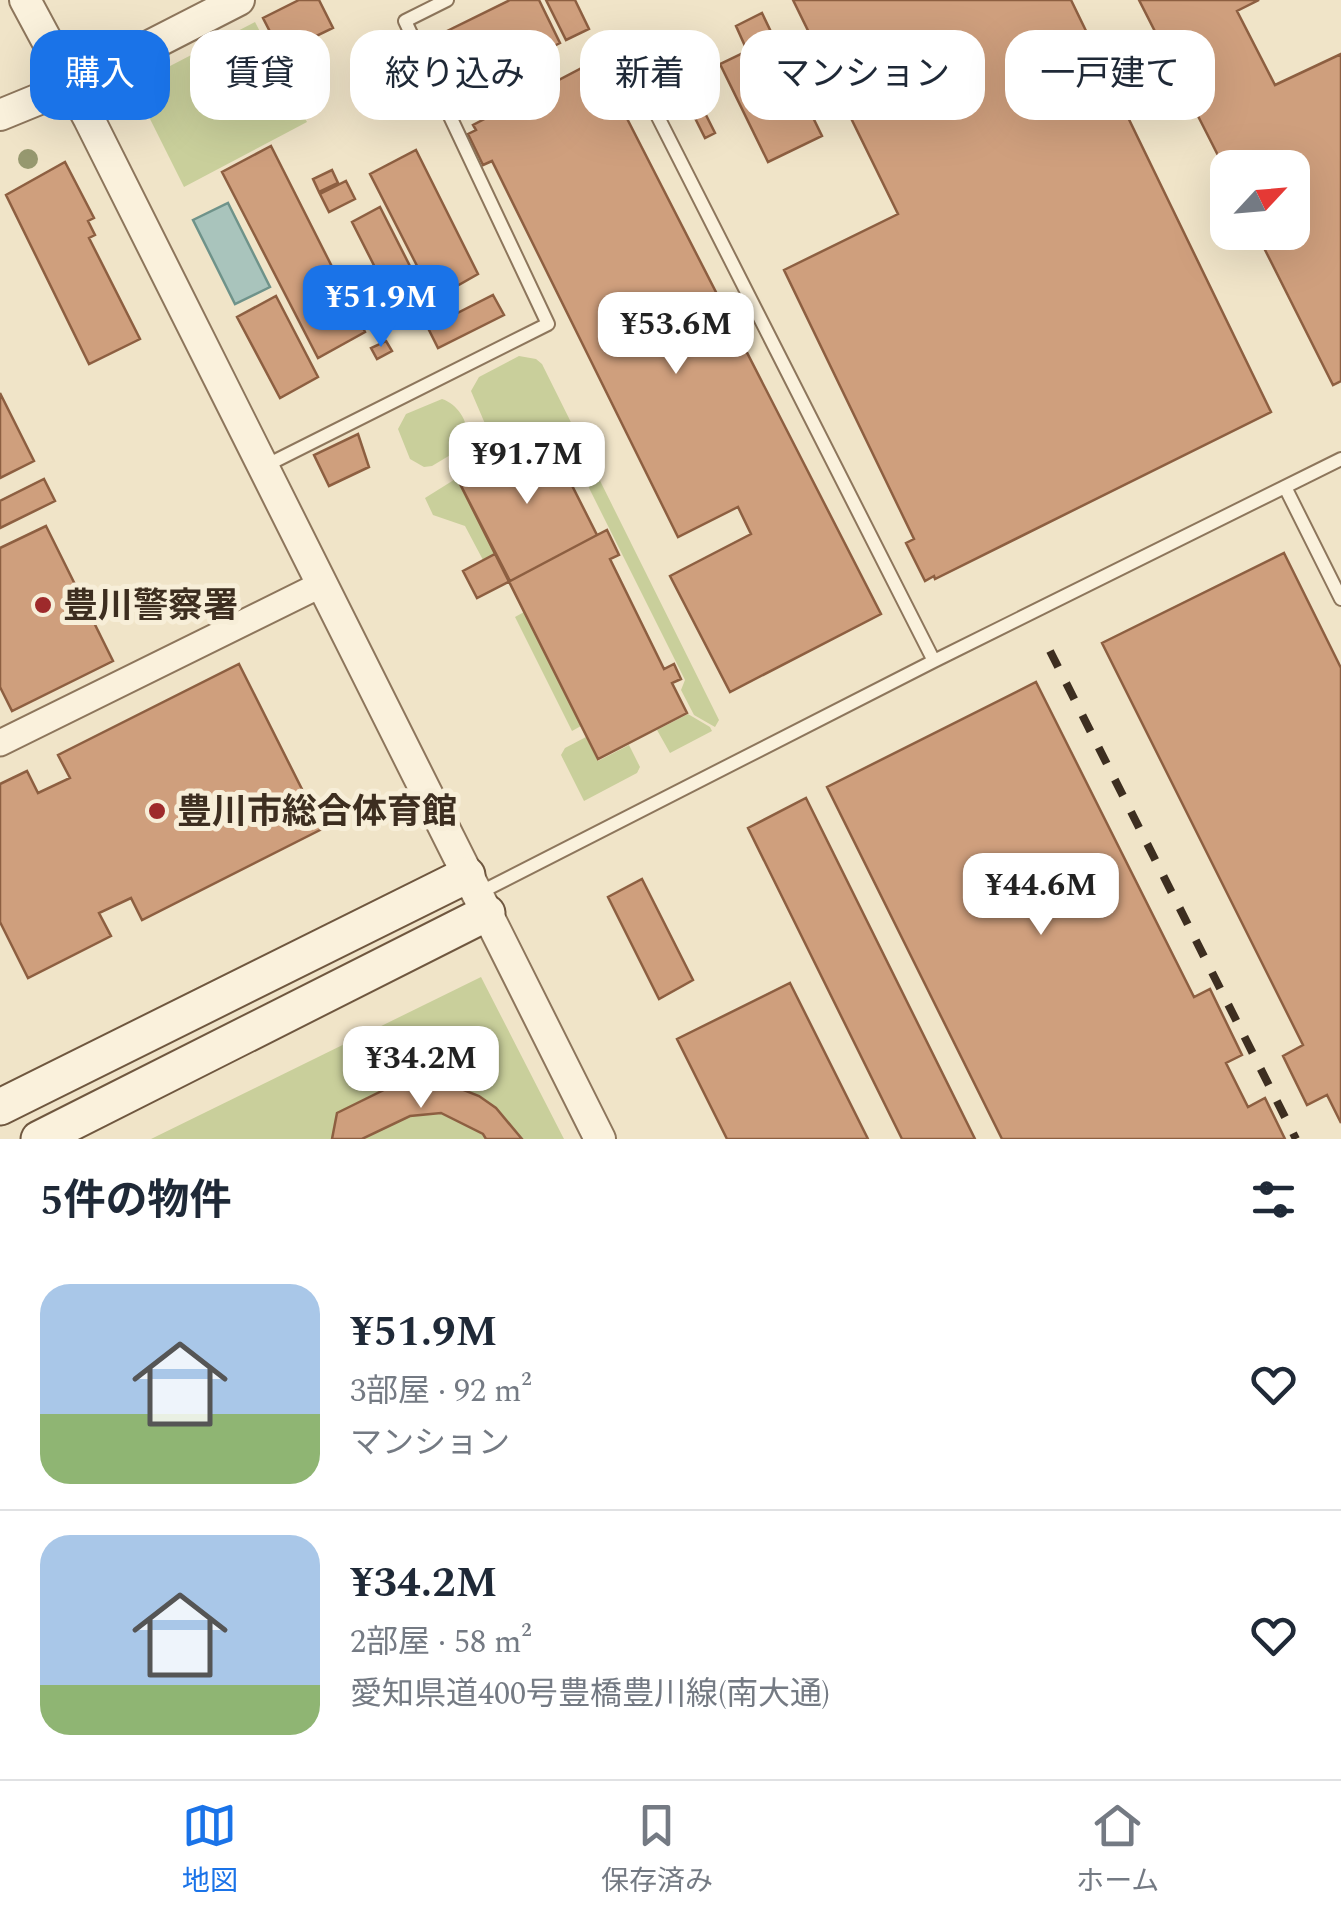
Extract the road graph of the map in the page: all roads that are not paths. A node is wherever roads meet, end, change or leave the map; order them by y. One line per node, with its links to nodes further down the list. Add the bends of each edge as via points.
1 (26, 0): 4 (street)
2 (240, 0): 5 (street)
3 (447, 0): 11 (lane, via 405,21 548,324)
4 (42, 30)
5 (170, 36)
6 (30, 103): 7 (street)
7 (0, 115)
8 (88, 120): 11 (street)
9 (660, 120): 15 (lane)
10 (1341, 459): 12 (lane)
11 (262, 467): 13 (street)
12 (1286, 487): 14 (lane); 15 (lane)
13 (322, 584): 16 (street); 17 (street)
14 (1341, 599)
15 (934, 661): 17 (lane)
16 (0, 743)
17 (477, 894): 18 (main road); 19 (main road); 20 (street)
18 (0, 1108)
19 (39, 1139)
20 (600, 1139)

